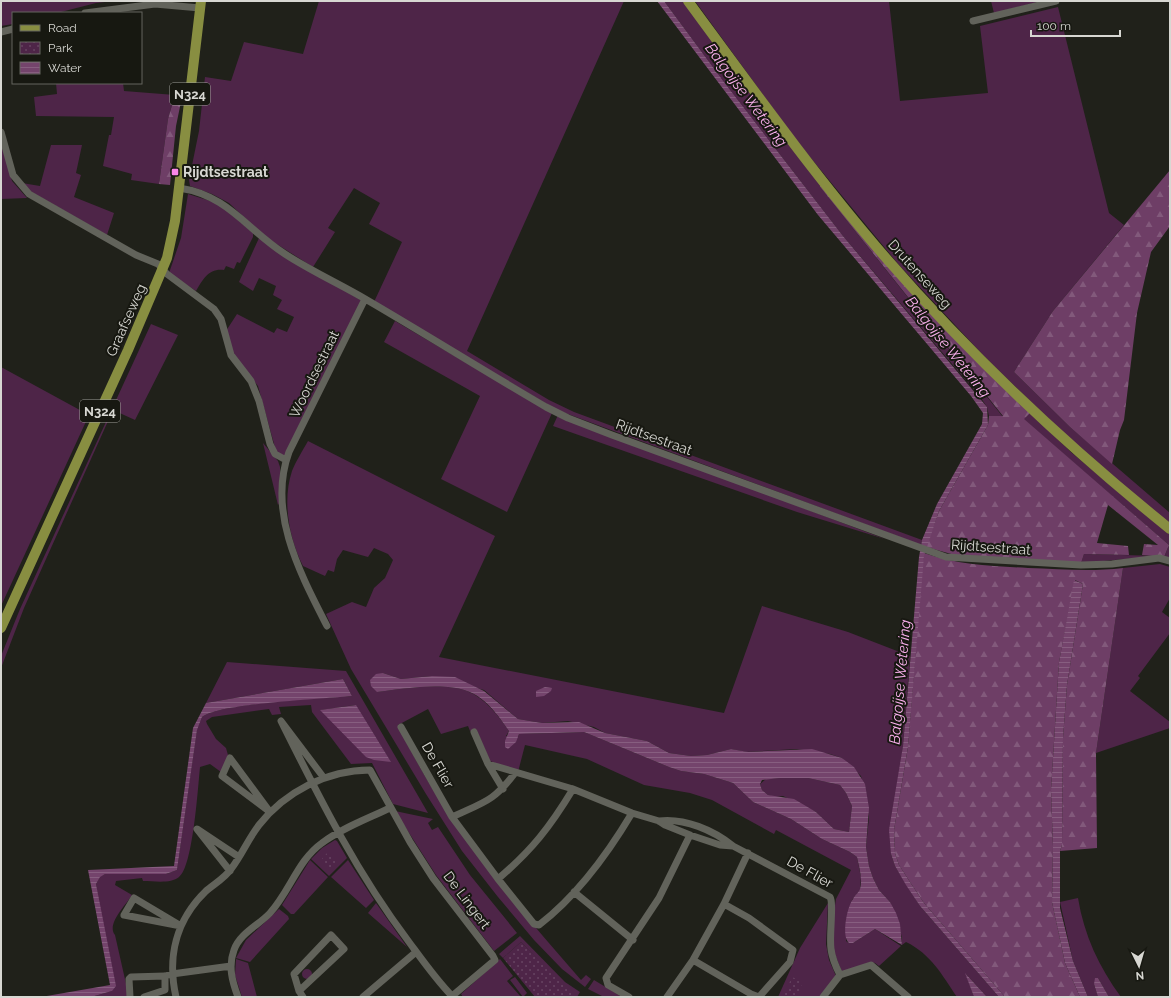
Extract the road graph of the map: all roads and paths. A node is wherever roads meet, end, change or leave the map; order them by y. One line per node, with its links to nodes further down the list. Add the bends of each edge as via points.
1 (688, 1): 13 (main road, Drutenseweg, via 823,182 919,295 1053,429)
2 (1056, 1): 5 (street)
3 (201, 4): 4 (street, via 155,4); 9 (main road, Graafseweg / N324)
4 (93, 12)
5 (973, 21)
6 (12, 29): 7 (street)
7 (1, 32)
8 (1, 132): 10 (street, via 13,175 29,194 136,255 158,264)
9 (179, 188): 10 (main road, Graafseweg / N324, via 172,239); 11 (street, Rijdtsestraat, via 192,190 219,201 285,255)
10 (162, 270): 12 (street, via 214,309 221,319 231,355 250,381 259,401 270,444 275,454); 16 (main road, Graafseweg / N324)
11 (366, 299): 12 (street, Woordsestraat); 14 (street, Rijdtsestraat, via 568,418 926,551 958,559 1081,565 1159,558)
12 (286, 460): 15 (street, Woordsestraat, via 282,488 289,544)
13 (1170, 529)
14 (1170, 561)
15 (326, 626)
16 (1, 628)
17 (401, 727): 28 (street, De Flier)
18 (474, 732): 19 (street)
19 (488, 764): 20 (street, De Flier); 23 (street)
20 (515, 773): 23 (street); 24 (street, De Flier)
21 (324, 778): 22 (street, De Lingert); 22 (street, De Lingert, via 281,721); 25 (street, De Lingert, via 370,770)
22 (312, 782): 26 (street, De Lingert); 30 (street, De Lingert)
23 (503, 789): 28 (street, via 480,806)
24 (573, 789): 27 (street, De Flier); 36 (street, via 539,841)
25 (390, 808): 30 (street); 53 (street, De Lingert, via 433,878 495,960)
26 (270, 812): 26 (street, via 222,776 230,758 234,764); 34 (street, De Lingert, via 258,825)
27 (632, 813): 29 (street, De Flier); 37 (street, De Flier, via 614,843)
28 (452, 816): 36 (street, De Flier)
29 (659, 821): 31 (street, De Flier); 32 (street, De Flier, via 697,826)
30 (338, 833): 41 (street, De Lingert, via 377,899); 43 (street, via 322,842 307,857 277,904 235,947)
31 (690, 835): 32 (street, De Flier, via 720,845); 40 (street, via 659,898)
32 (733, 846): 33 (street, De Flier)
33 (748, 853): 38 (street); 45 (street, De Flier, via 830,897 833,906 830,921 831,950)
34 (239, 857): 35 (street, De Lingert); 35 (street, via 196,830)
35 (230, 871): 39 (street, De Lingert, via 196,902)
36 (498, 879): 37 (street, De Flier, via 534,924 539,925)
37 (574, 892): 40 (street)
38 (724, 904): 42 (street); 56 (street, via 749,918 793,950 790,962)
39 (181, 926): 39 (street, via 153,920 124,915 134,898); 44 (street, De Lingert, via 175,943)
40 (633, 940): 54 (street, via 606,978 608,985)
41 (416, 952): 52 (street); 53 (street, De Lingert)
42 (693, 960): 55 (street); 56 (street)
43 (231, 966): 44 (street); 51 (street)
44 (172, 974): 46 (street); 50 (street, De Lingert)
45 (840, 975): 57 (street); 58 (street, via 872,965)
46 (164, 976): 48 (street, via 131,977); 49 (street, via 165,990)
47 (301, 994): 47 (street, via 344,949 331,935 294,974)
48 (130, 997)
49 (144, 997)
50 (176, 997)
51 (238, 997)
52 (363, 997)
53 (452, 997)
54 (629, 997)
55 (667, 997)
56 (759, 997)
57 (823, 997)
58 (908, 997)

